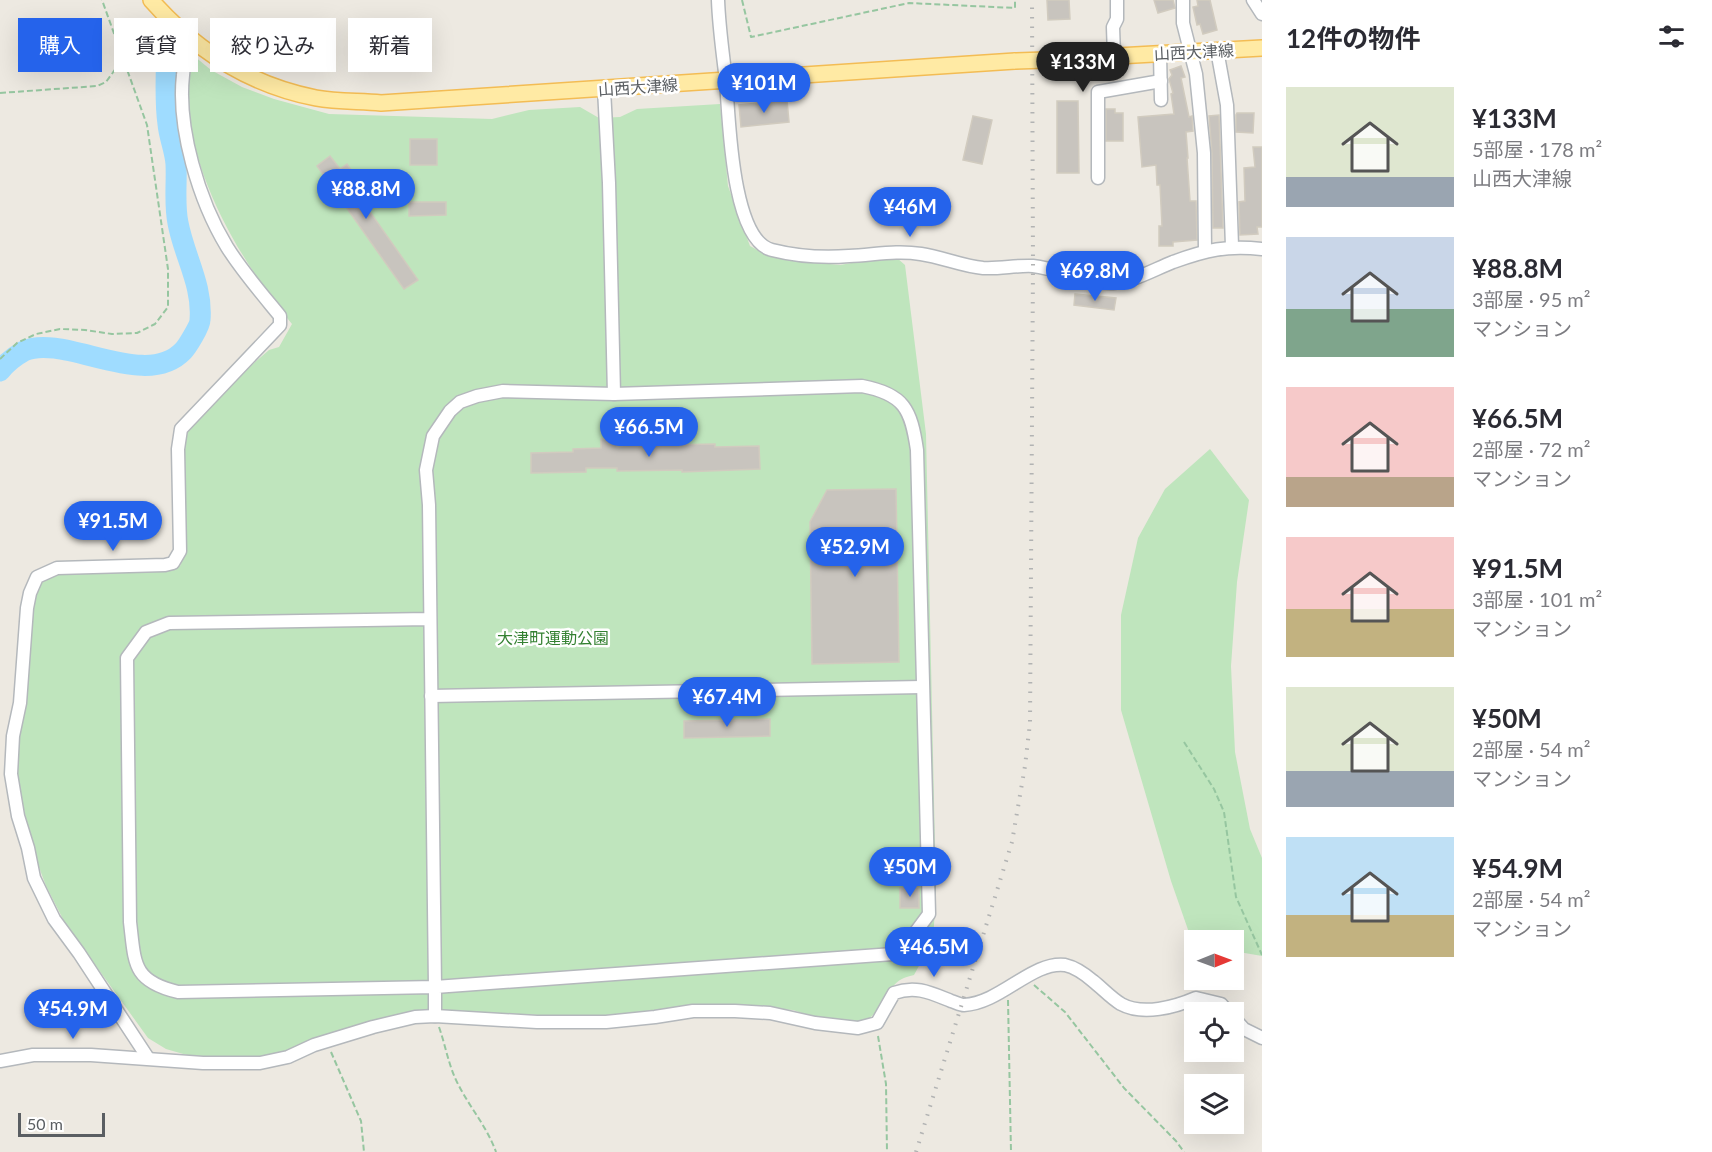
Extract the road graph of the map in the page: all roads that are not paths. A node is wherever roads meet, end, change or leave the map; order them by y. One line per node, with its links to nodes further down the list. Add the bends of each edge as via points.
1 (152, 0): 7 (main road, 山西大津線)
2 (718, 0): 15 (street)
3 (1117, 0): 13 (street)
4 (1184, 0): 11 (street, via 1183,23)
5 (1253, 0): 6 (street)
6 (1262, 14)
7 (170, 18)
8 (198, 45): 17 (main road, 山西大津線, via 215,58 277,89 318,98 381,103)
9 (1262, 48): 10 (main road, 山西大津線)
10 (1217, 50): 11 (main road, 山西大津線); 20 (street, via 1227,105)
11 (1189, 52): 12 (main road, 山西大津線); 22 (street, via 1196,74 1204,153)
12 (1160, 54): 13 (main road, 山西大津線); 16 (street)
13 (1114, 56): 15 (main road, 山西大津線, bridge)
14 (184, 72): 34 (street, via 183,123 207,205 227,247 280,316 280,325 181,429 180,551 173,563 57,568 37,578 27,608 20,703 12,736 11,774 34,878 54,919)
15 (726, 81): 17 (main road, 山西大津線); 22 (street, via 736,185 749,226 758,243 770,250 807,255 849,256 890,251 923,254 984,268 1033,266 1112,283 1137,278)
16 (1161, 81): 18 (street); 19 (street, via 1098,92)
17 (604, 89): 23 (street)
18 (1161, 100)
19 (1098, 178)
20 (1232, 246): 21 (street); 22 (street)
21 (1262, 249)
22 (1205, 251)
23 (614, 394): 24 (street, via 503,391 460,402 450,411 433,436 426,470); 25 (street, via 862,386 881,390 900,401 913,422 917,450)
24 (429, 619): 26 (street); 27 (street, via 169,623 146,632 127,658 130,922 135,962 143,975 157,987 178,992)
25 (922, 687): 26 (street); 27 (street, via 929,914 903,949 893,954)
26 (432, 696): 27 (street)
27 (435, 987): 31 (street)
28 (1188, 1002): 29 (street, via 1196,998)
29 (1213, 1002)
30 (1184, 1004): 31 (street, via 1137,1010 1121,1004 1067,965 1050,966 994,997 963,1005 907,988 894,993 877,1023 858,1028 735,1011 693,1011 606,1022)
31 (435, 1016): 34 (street, via 416,1017 326,1041 288,1057 260,1063)
32 (1244, 1029): 33 (street)
33 (1262, 1038)
34 (147, 1058): 35 (street, via 33,1055)
35 (0, 1061)

